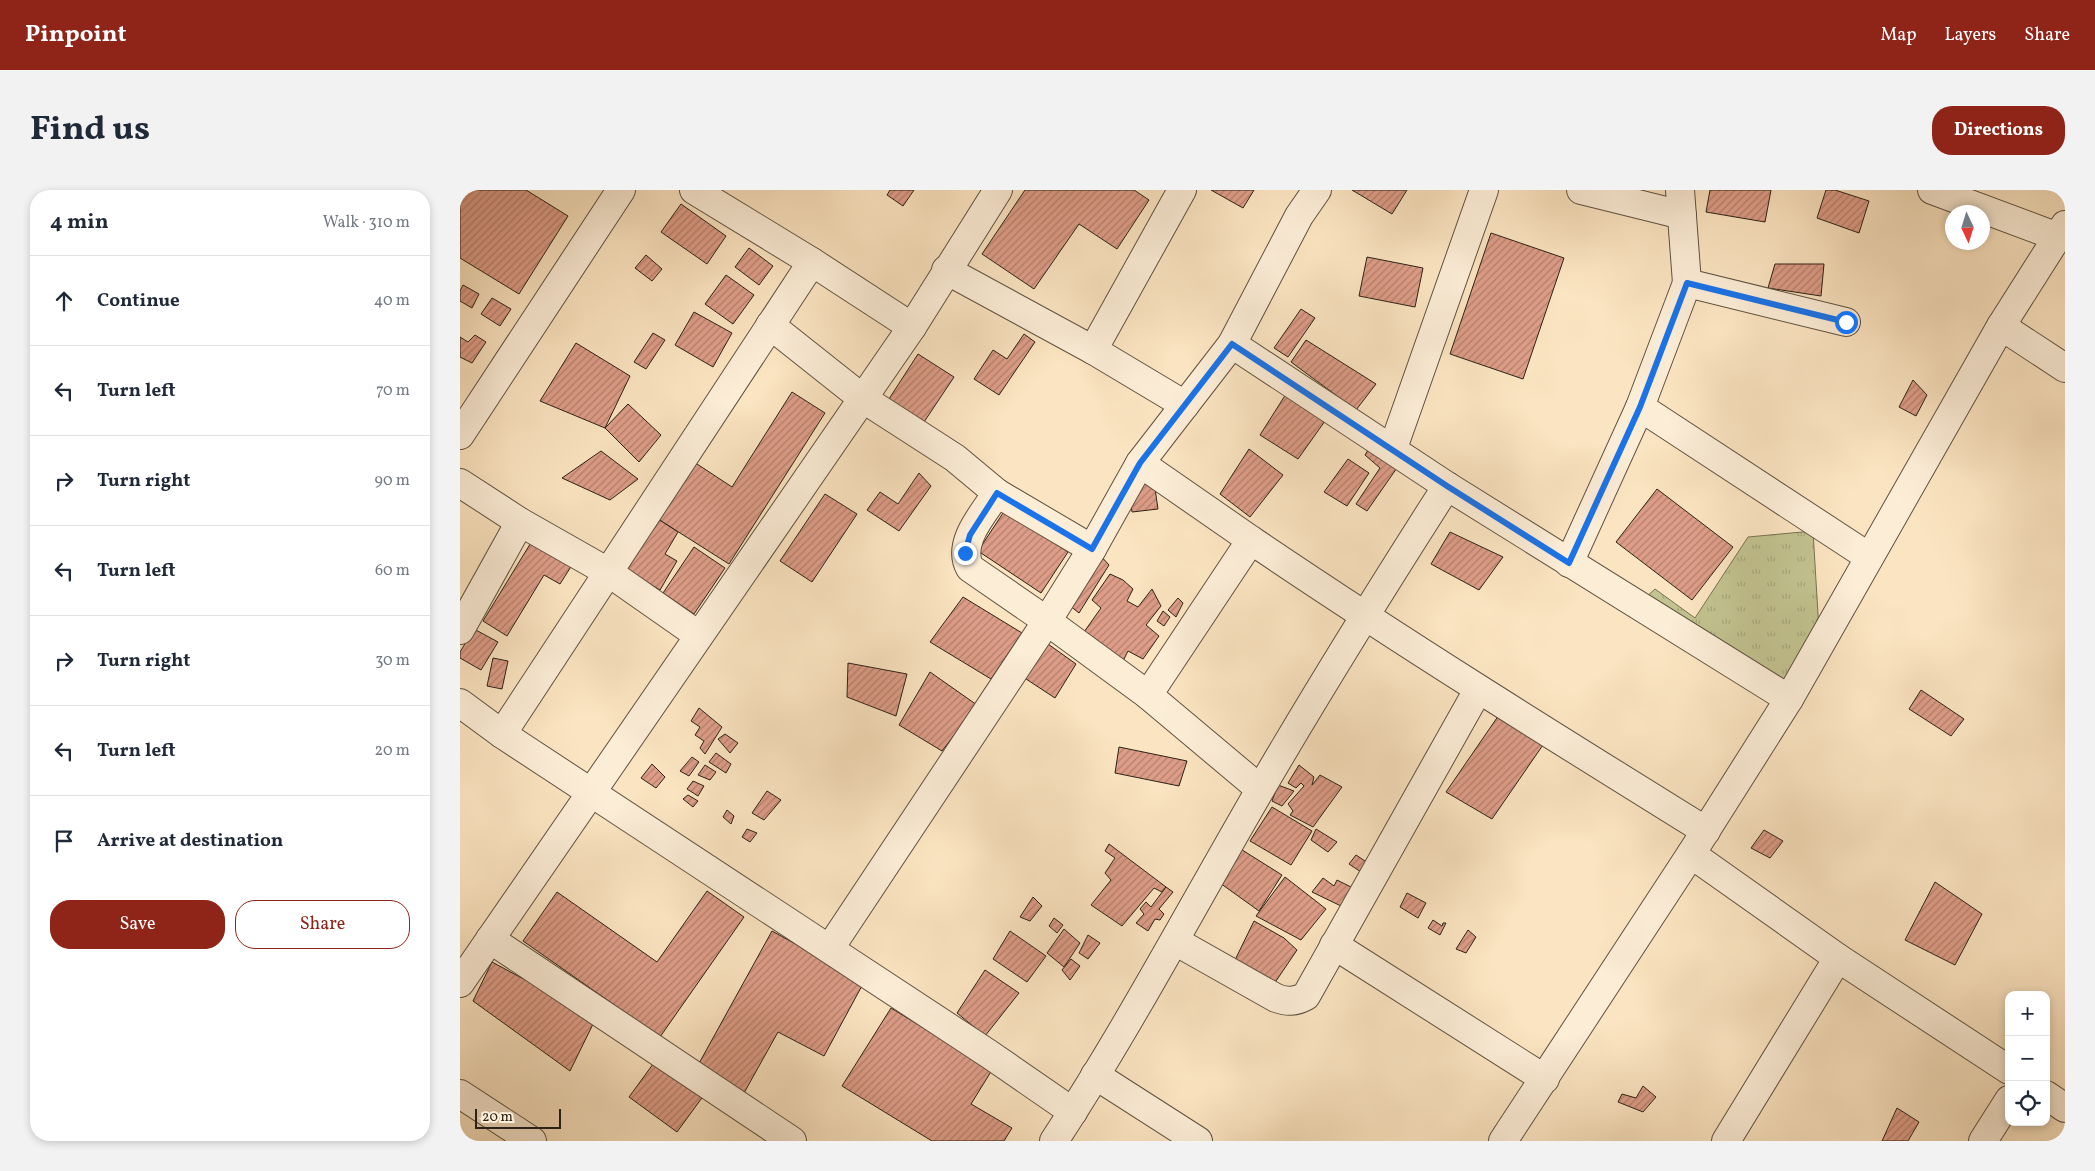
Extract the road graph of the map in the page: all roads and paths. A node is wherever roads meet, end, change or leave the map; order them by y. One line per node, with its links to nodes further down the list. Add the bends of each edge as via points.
1 (620, 190): 24 (street)
2 (694, 190): 11 (street)
3 (998, 190): 12 (street)
4 (1182, 190): 19 (street)
5 (1316, 190): 18 (street)
6 (1484, 190): 25 (street)
7 (1581, 190): 9 (street)
8 (1932, 190): 10 (street)
9 (1681, 203): 13 (street)
10 (2061, 231): 17 (street)
11 (812, 262): 15 (street); 16 (street)
12 (946, 270): 16 (street); 19 (street)
13 (1687, 283): 14 (street); 23 (street)
14 (1846, 322)
15 (770, 324): 21 (street); 35 (street)
16 (912, 326): 21 (street)
17 (2001, 326): 20 (street); 33 (street)
18 (1232, 344): 22 (street); 25 (street)
19 (1093, 350): 22 (street)
20 (2065, 368)
21 (862, 398): 29 (street, via 955,458); 39 (street)
22 (1184, 405): 26 (street)
23 (1640, 407): 33 (street); 34 (street)
24 (460, 435)
25 (1393, 448): 28 (street)
26 (1140, 463): 31 (street); 32 (street)
27 (460, 483): 30 (street)
28 (1447, 486): 34 (street); 36 (street)
29 (997, 493): 32 (street); 37 (street, via 970,535 966,562 977,574)
30 (520, 522): 35 (street); 38 (street)
31 (1251, 540): 36 (street); 41 (street)
32 (1092, 549): 37 (street)
33 (1870, 557): 42 (street)
34 (1569, 563): 42 (street)
35 (608, 572): 39 (street); 44 (street)
36 (1364, 617): 40 (street); 45 (street)
37 (1047, 621): 41 (street); 52 (street)
38 (460, 630)
39 (698, 635): 46 (street)
40 (1478, 690): 47 (street); 51 (street)
41 (1148, 695): 45 (street)
42 (1789, 699): 47 (street)
43 (460, 703): 44 (street)
44 (502, 734): 46 (street)
45 (1260, 789): 50 (street)
46 (592, 791): 49 (street); 52 (street)
47 (1706, 831): 48 (street)
48 (1691, 854): 53 (street); 57 (street)
49 (490, 939): 54 (street); 64 (street)
50 (1174, 941): 51 (street, via 1286,1001 1297,1001 1306,996); 56 (street)
51 (1334, 945): 57 (street)
52 (830, 948): 62 (street)
53 (1838, 958): 55 (street); 68 (street)
54 (460, 983)
55 (2005, 1067)
56 (1095, 1075): 62 (street); 66 (street)
57 (1545, 1079): 67 (street)
58 (460, 1094): 63 (street)
59 (2050, 1098): 61 (street)
60 (2005, 1107): 69 (street)
61 (2065, 1108)
62 (1073, 1112): 65 (street)
63 (532, 1141)
64 (792, 1141)
65 (1054, 1141)
66 (1198, 1141)
67 (1503, 1141)
68 (1726, 1141)
69 (1984, 1141)

